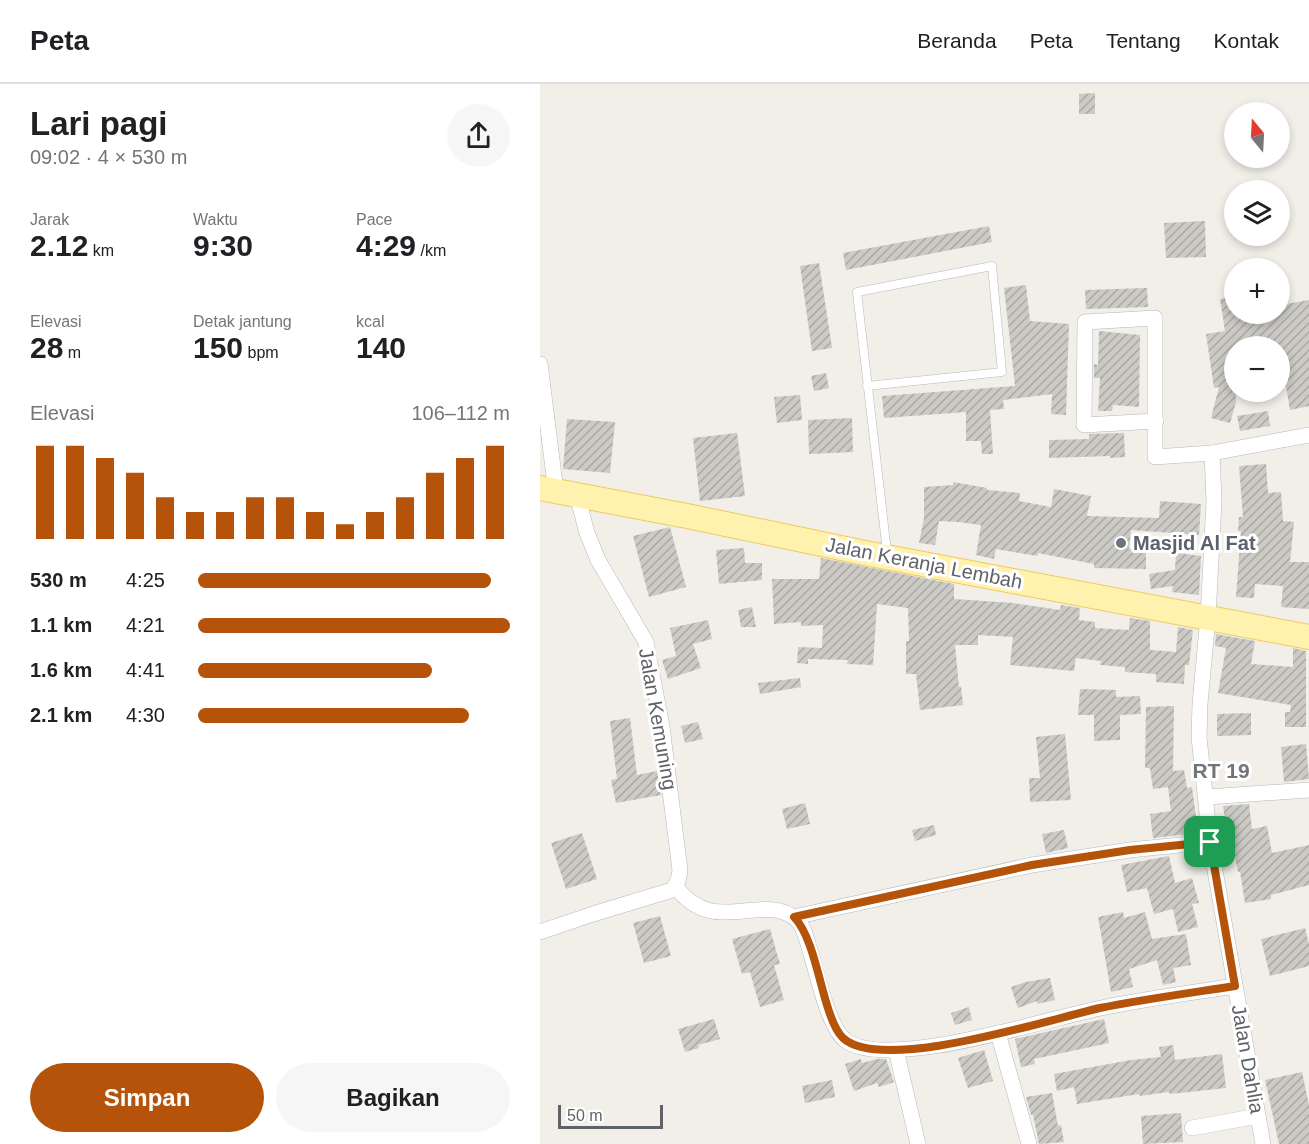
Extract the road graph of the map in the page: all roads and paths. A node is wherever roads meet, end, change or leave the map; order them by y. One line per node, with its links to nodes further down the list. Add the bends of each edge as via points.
1 (540, 364): 6 (street, Jalan Kemuning)
2 (867, 386): 2 (lane, via 857,292 992,266 1002,372); 7 (lane)
3 (1156, 421): 3 (street, via 1155,318 1085,322 1084,425); 5 (street, via 1155,457)
4 (1309, 435): 5 (street)
5 (1212, 453): 8 (street, Jalan Dahlia, via 1214,501)
6 (558, 492): 7 (main road, Jalan Keranja Lembah); 13 (street, Jalan Kemuning, via 587,533 598,560 639,627 649,653 679,852)
7 (887, 557): 8 (main road, Jalan Keranja Lembah)
8 (1208, 617): 9 (main road, Jalan Keranja Lembah); 11 (street, Jalan Dahlia, via 1199,726)
9 (1309, 637)
10 (1309, 790): 11 (street)
11 (1207, 797): 12 (street, Jalan Dahlia)
12 (1210, 842): 14 (street, via 1032,865); 16 (street, Jalan Dahlia)
13 (676, 887): 14 (street, via 688,901 705,911 768,910); 15 (street)
14 (794, 917): 18 (street, via 804,930 838,1033 856,1045)
15 (540, 932)
16 (1235, 986): 17 (street, via 1101,1008); 19 (street, Jalan Dahlia)
17 (998, 1033): 18 (street, via 960,1043); 22 (street)
18 (896, 1050): 21 (street)
19 (1258, 1116): 20 (street); 23 (street, Jalan Dahlia)
20 (1192, 1128)
21 (918, 1144)
22 (1029, 1144)
23 (1263, 1144)

